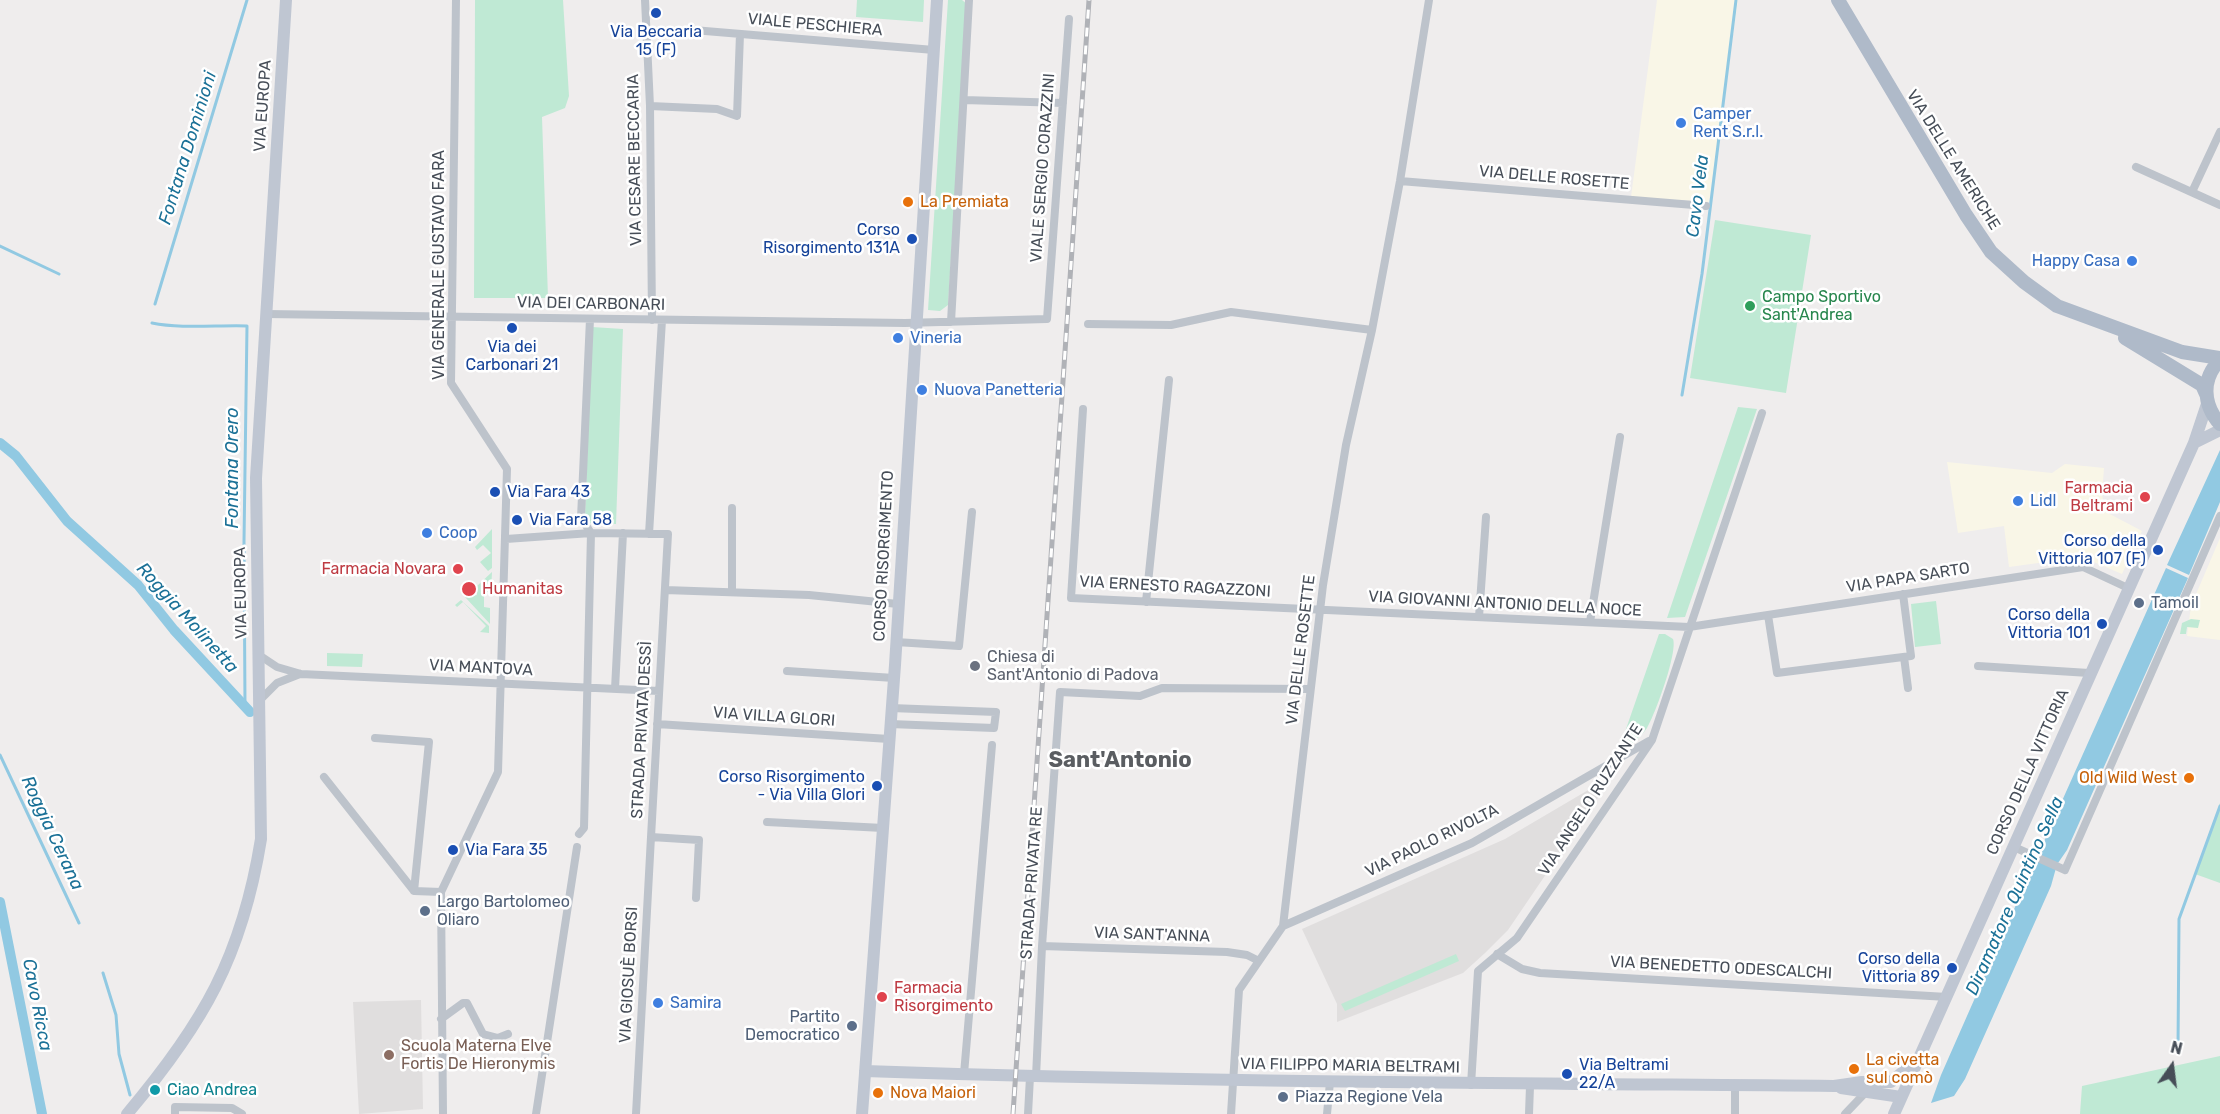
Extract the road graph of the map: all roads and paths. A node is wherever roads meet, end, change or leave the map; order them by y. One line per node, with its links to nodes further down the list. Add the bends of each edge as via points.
1 (286, 0): 21 (main road, VIA EUROPA)
2 (456, 0): 22 (street, VIA GENERALE GUSTAVO FARA)
3 (645, 0): 14 (street, VIA CESARE BECCARIA)
4 (937, 0): 11 (main road, CORSO RISORGIMENTO)
5 (969, 0): 12 (street)
6 (1428, 0): 17 (street, VIA DELLE ROSETTE)
7 (1838, 0): 29 (main road, VIA DELLE AMERICHE, via 1991,252 2057,306)
8 (1069, 19): 13 (street, VIALE SERGIO CORAZZINI)
9 (693, 30): 10 (street, VIALE PESCHIERA)
10 (740, 34): 11 (street, VIALE PESCHIERA); 14 (street, via 737,116 717,109)
11 (934, 50): 27 (main road, CORSO RISORGIMENTO)
12 (964, 100): 13 (street); 26 (street)
13 (1063, 103): 24 (street, VIALE SERGIO CORAZZINI)
14 (650, 106): 25 (street, VIA CESARE BECCARIA)
15 (2220, 132): 18 (street)
16 (2136, 166): 18 (street)
17 (1400, 181): 20 (street, VIA DELLE ROSETTE); 30 (street, VIA DELLE ROSETTE)
18 (2192, 192): 19 (street)
19 (2220, 205)
20 (1706, 206)
21 (266, 314): 22 (street, VIA DEI CARBONARI); 60 (main road, VIA EUROPA, via 256,478)
22 (451, 316): 23 (street, VIA DEI CARBONARI); 47 (street, VIA GENERALE GUSTAVO FARA, via 451,383 507,469)
23 (590, 319): 25 (street, VIA DEI CARBONARI); 44 (street, via 581,518)
24 (1047, 319): 26 (street, VIA DEI CARBONARI)
25 (657, 320): 27 (street, VIA DEI CARBONARI); 46 (street, VIA CESARE BECCARIA)
26 (951, 322): 27 (street, VIA DEI CARBONARI)
27 (916, 323): 53 (main road, CORSO RISORGIMENTO)
28 (1088, 324): 30 (street, via 1171,325 1231,312)
29 (2102, 324): 31 (main road, VIA DELLE AMERICHE, via 2182,352); 33 (main road, VIA DELLE AMERICHE, via 2202,385)
30 (1372, 330): 54 (street, VIA DELLE ROSETTE, via 1346,445)
31 (2220, 359): 33 (main road, via 2210,374)
32 (1169, 380): 52 (street)
33 (2207, 399): 36 (main road, VIA DELLE AMERICHE); 39 (main road, CORSO DELLA VITTORIA)
34 (1083, 409): 52 (street, VIA ERNESTO RAGAZZONI, via 1071,598)
35 (1762, 413): 58 (street, VIA ANGELO RUZZANTE)
36 (2220, 424)
37 (2220, 430): 39 (main road)
38 (1620, 437): 57 (street)
39 (2194, 443): 48 (main road, CORSO DELLA VITTORIA)
40 (732, 508): 50 (street)
41 (972, 512): 59 (street, via 959,646)
42 (2220, 516): 87 (street, via 2061,868)
43 (1486, 517): 56 (street)
44 (591, 533): 45 (street); 47 (street); 68 (street)
45 (623, 533): 46 (street); 69 (street)
46 (649, 534): 49 (street, STRADA PRIVATA DESSÌ, via 668,534)
47 (506, 539): 67 (street, VIA GENERALE GUSTAVO FARA)
48 (2128, 588): 51 (street, VIA PAPA SARTO, via 2083,567); 64 (main road, CORSO DELLA VITTORIA)
49 (665, 590): 50 (street); 72 (street, STRADA PRIVATA DESSÌ)
50 (732, 592): 53 (street)
51 (1902, 594): 55 (street, VIA PAPA SARTO); 61 (street, via 1911,656)
52 (1146, 602): 54 (street, VIA ERNESTO RAGAZZONI)
53 (898, 604): 59 (main road, CORSO RISORGIMENTO)
54 (1320, 610): 56 (street, VIA GIOVANNI ANTONIO DELLA NOCE); 71 (street, VIA DELLE ROSETTE)
55 (1768, 615): 58 (street, VIA PAPA SARTO); 61 (street, via 1777,673)
56 (1479, 617): 57 (street, VIA GIOVANNI ANTONIO DELLA NOCE)
57 (1590, 622): 58 (street, VIA GIOVANNI ANTONIO DELLA NOCE)
58 (1689, 627): 79 (street, VIA ANGELO RUZZANTE)
59 (896, 642): 66 (main road, CORSO RISORGIMENTO)
60 (259, 654): 65 (street, VIA MANTOVA, via 278,667); 73 (main road, VIA EUROPA)
61 (1904, 657): 70 (street)
62 (1978, 666): 64 (street)
63 (787, 671): 66 (street)
64 (2090, 673): 87 (main road, CORSO DELLA VITTORIA)
65 (301, 674): 67 (street, VIA MANTOVA); 73 (street, VIA MANTOVA, via 277,683)
66 (894, 678): 74 (main road, CORSO RISORGIMENTO)
67 (500, 685): 68 (street, VIA MANTOVA); 89 (street, VIA GENERALE GUSTAVO FARA, via 498,772)
68 (589, 687): 69 (street, VIA MANTOVA); 84 (street, via 584,828)
69 (615, 688): 72 (street, VIA MANTOVA)
70 (1908, 688)
71 (1310, 689): 91 (street, VIA DELLE ROSETTE); 92 (street, STRADA PRIVATA RE, via 1162,688 1140,696 1059,692)
72 (659, 691): 75 (street, STRADA PRIVATA DESSÌ)
73 (260, 700): 111 (main road, VIA EUROPA, via 261,839 241,930 204,1013)
74 (891, 708): 76 (main road, CORSO RISORGIMENTO); 76 (street, via 996,712 994,728)
75 (657, 724): 78 (street, VIA VILLA GLORI); 85 (street, STRADA PRIVATA DESSÌ)
76 (890, 724): 78 (main road, CORSO RISORGIMENTO)
77 (375, 738): 88 (street, via 429,742)
78 (889, 739): 83 (main road, CORSO RISORGIMENTO)
79 (1652, 740): 91 (street, VIA PAOLO RIVOLTA, via 1472,843); 93 (street, VIA ANGELO RUZZANTE, via 1517,938)
80 (992, 745): 100 (street)
81 (324, 777): 88 (street)
82 (767, 822): 83 (street)
83 (883, 828): 99 (main road, CORSO RISORGIMENTO)
84 (579, 834)
85 (651, 837): 90 (street, STRADA PRIVATA DESSÌ, via 699,840); 116 (street, VIA GIOSUÈ BORSI)
86 (577, 847): 115 (street)
87 (2014, 847): 95 (main road, CORSO DELLA VITTORIA)
88 (414, 891): 89 (street)
89 (441, 892): 96 (street, VIA GENERALE GUSTAVO FARA)
90 (696, 898)
91 (1284, 926): 94 (street, VIA DELLE ROSETTE)
92 (1042, 946): 94 (street, VIA SANT'ANNA, via 1227,952); 101 (street, STRADA PRIVATA RE)
93 (1497, 954): 95 (street, VIA BENEDETTO ODESCALCHI, via 1522,969 1540,973); 105 (street, VIA ANGELO RUZZANTE, via 1478,971)
94 (1259, 961): 102 (street, VIA DELLE ROSETTE, via 1239,990)
95 (1947, 997): 98 (main road, CORSO DELLA VITTORIA)
96 (441, 1019): 97 (street, via 467,1003 483,1034 498,1038); 114 (street, VIA GENERALE GUSTAVO FARA)
97 (508, 1034)
98 (1919, 1058): 104 (main road); 110 (main road, CORSO DELLA VITTORIA)
99 (865, 1071): 100 (main road, VIA FILIPPO MARIA BELTRAMI); 117 (main road, CORSO RISORGIMENTO)
100 (964, 1074): 101 (main road, VIA FILIPPO MARIA BELTRAMI)
101 (1033, 1077): 102 (main road, VIA FILIPPO MARIA BELTRAMI); 118 (street, STRADA PRIVATA RE)
102 (1233, 1080): 103 (main road, VIA FILIPPO MARIA BELTRAMI); 119 (street, VIA DELLE ROSETTE)
103 (1330, 1082): 105 (main road, VIA FILIPPO MARIA BELTRAMI); 120 (street)
104 (1891, 1082): 108 (main road, VIA FILIPPO MARIA BELTRAMI); 110 (main road)
105 (1471, 1085): 107 (main road, VIA FILIPPO MARIA BELTRAMI)
106 (1735, 1085): 107 (main road, VIA FILIPPO MARIA BELTRAMI); 108 (main road, VIA FILIPPO MARIA BELTRAMI); 122 (street)
107 (1530, 1086): 121 (street)
108 (1834, 1086): 109 (main road, VIA FILIPPO MARIA BELTRAMI)
109 (1865, 1093): 110 (main road, VIA FILIPPO MARIA BELTRAMI); 123 (street)
110 (1903, 1094): 124 (main road, CORSO DELLA VITTORIA)
111 (127, 1114)
112 (175, 1114): 113 (street, via 175,1107 232,1108)
113 (242, 1114)
114 (443, 1114)
115 (536, 1114)
116 (636, 1114)
117 (862, 1114)
118 (1028, 1114)
119 (1231, 1114)
120 (1327, 1114)
121 (1529, 1114)
122 (1735, 1114)
123 (1845, 1114)
124 (1894, 1114)

